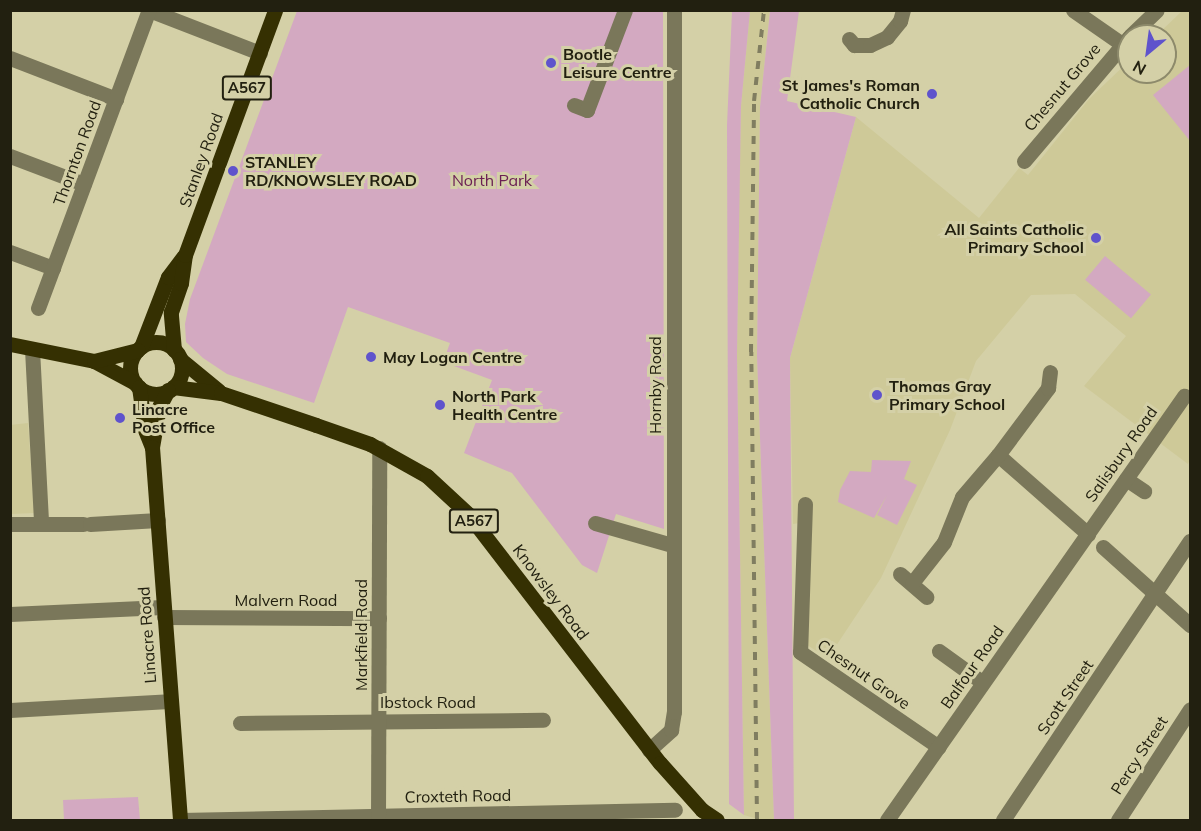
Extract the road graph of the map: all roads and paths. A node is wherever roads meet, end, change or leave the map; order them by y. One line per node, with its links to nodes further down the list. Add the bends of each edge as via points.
1 (275, 10): 12 (main road, Stanley Road / A567)
2 (625, 10): 15 (street, via 587,110)
3 (674, 10): 45 (street, Hornby Road)
4 (903, 10): 10 (street, via 900,21 887,37 870,45 854,45)
5 (1073, 10): 9 (street)
6 (1158, 10): 8 (street, Chesnut Grove)
7 (149, 11): 12 (street); 14 (street, Thornton Road)
8 (1143, 24)
9 (1117, 34)
10 (849, 39)
11 (1117, 51): 17 (street, Chesnut Grove)
12 (260, 52): 20 (main road, Stanley Road / A567)
13 (10, 58): 14 (street)
14 (116, 99): 18 (street, Thornton Road)
15 (574, 105)
16 (10, 156): 18 (street)
17 (1024, 161)
18 (84, 184): 21 (street, Thornton Road)
19 (10, 252): 21 (street)
20 (185, 255): 24 (main road, Stanley Road / A567, via 168,277); 26 (main road, Stanley Road / A567, via 171,312)
21 (53, 268): 22 (street, Thornton Road)
22 (38, 308)
23 (10, 344): 25 (main road)
24 (140, 348): 26 (main road, via 156,343); 27 (main road); 29 (main road, via 130,367)
25 (32, 349): 27 (main road); 40 (street)
26 (177, 354): 30 (main road, via 180,376); 31 (main road, Knowsley Road)
27 (94, 362): 29 (main road)
28 (1050, 372): 35 (street, via 1048,388)
29 (137, 385): 30 (main road, via 155,394); 33 (main road, Linacre Road)
30 (171, 389): 31 (main road, Knowsley Road); 33 (main road, Linacre Road, via 159,407)
31 (221, 393): 34 (main road, Knowsley Road / A567)
32 (1184, 396): 36 (street, Salisbury Road)
33 (152, 447): 39 (main road, Linacre Road)
34 (379, 448): 53 (street, Markfield Road); 64 (main road, Knowsley Road / A567, via 427,476 468,514)
35 (998, 455): 43 (street); 48 (street, via 962,497 944,542)
36 (1126, 479): 37 (street); 43 (street, Salisbury Road)
37 (1144, 491)
38 (804, 504): 63 (street, Chesnut Grove, via 800,652)
39 (158, 520): 40 (street); 51 (main road, Linacre Road)
40 (41, 523): 42 (street)
41 (595, 523): 45 (street)
42 (10, 524)
43 (1088, 534): 56 (street, Balfour Road)
44 (1191, 541): 49 (street, Scott Street)
45 (672, 545): 64 (street, Hornby Road, via 674,712 670,730)
46 (1103, 547): 49 (street)
47 (900, 574): 48 (street)
48 (912, 583): 50 (street)
49 (1156, 594): 54 (street); 71 (street, Scott Street)
50 (926, 597)
51 (163, 612): 52 (street, Malvern Road); 53 (street, Malvern Road, via 194,617); 57 (main road, Linacre Road)
52 (10, 614)
53 (379, 618): 60 (street, Markfield Road)
54 (1191, 625)
55 (939, 651): 56 (street)
56 (982, 682): 63 (street, Balfour Road)
57 (169, 701): 59 (street); 68 (main road, Linacre Road)
58 (1191, 709): 72 (street, Percy Street)
59 (10, 710)
60 (379, 720): 61 (street, Ibstock Road); 62 (street, Ibstock Road); 67 (street, Markfield Road)
61 (543, 720)
62 (240, 723)
63 (939, 747): 70 (street, Balfour Road)
64 (649, 750): 65 (main road, Knowsley Road / A567)
65 (677, 783): 66 (street); 69 (main road, Knowsley Road / A567)
66 (675, 815): 67 (street, Croxteth Road)
67 (378, 818): 68 (street, Croxteth Road)
68 (180, 820)
69 (717, 820)
70 (887, 820)
71 (1003, 820)
72 (1118, 820)

